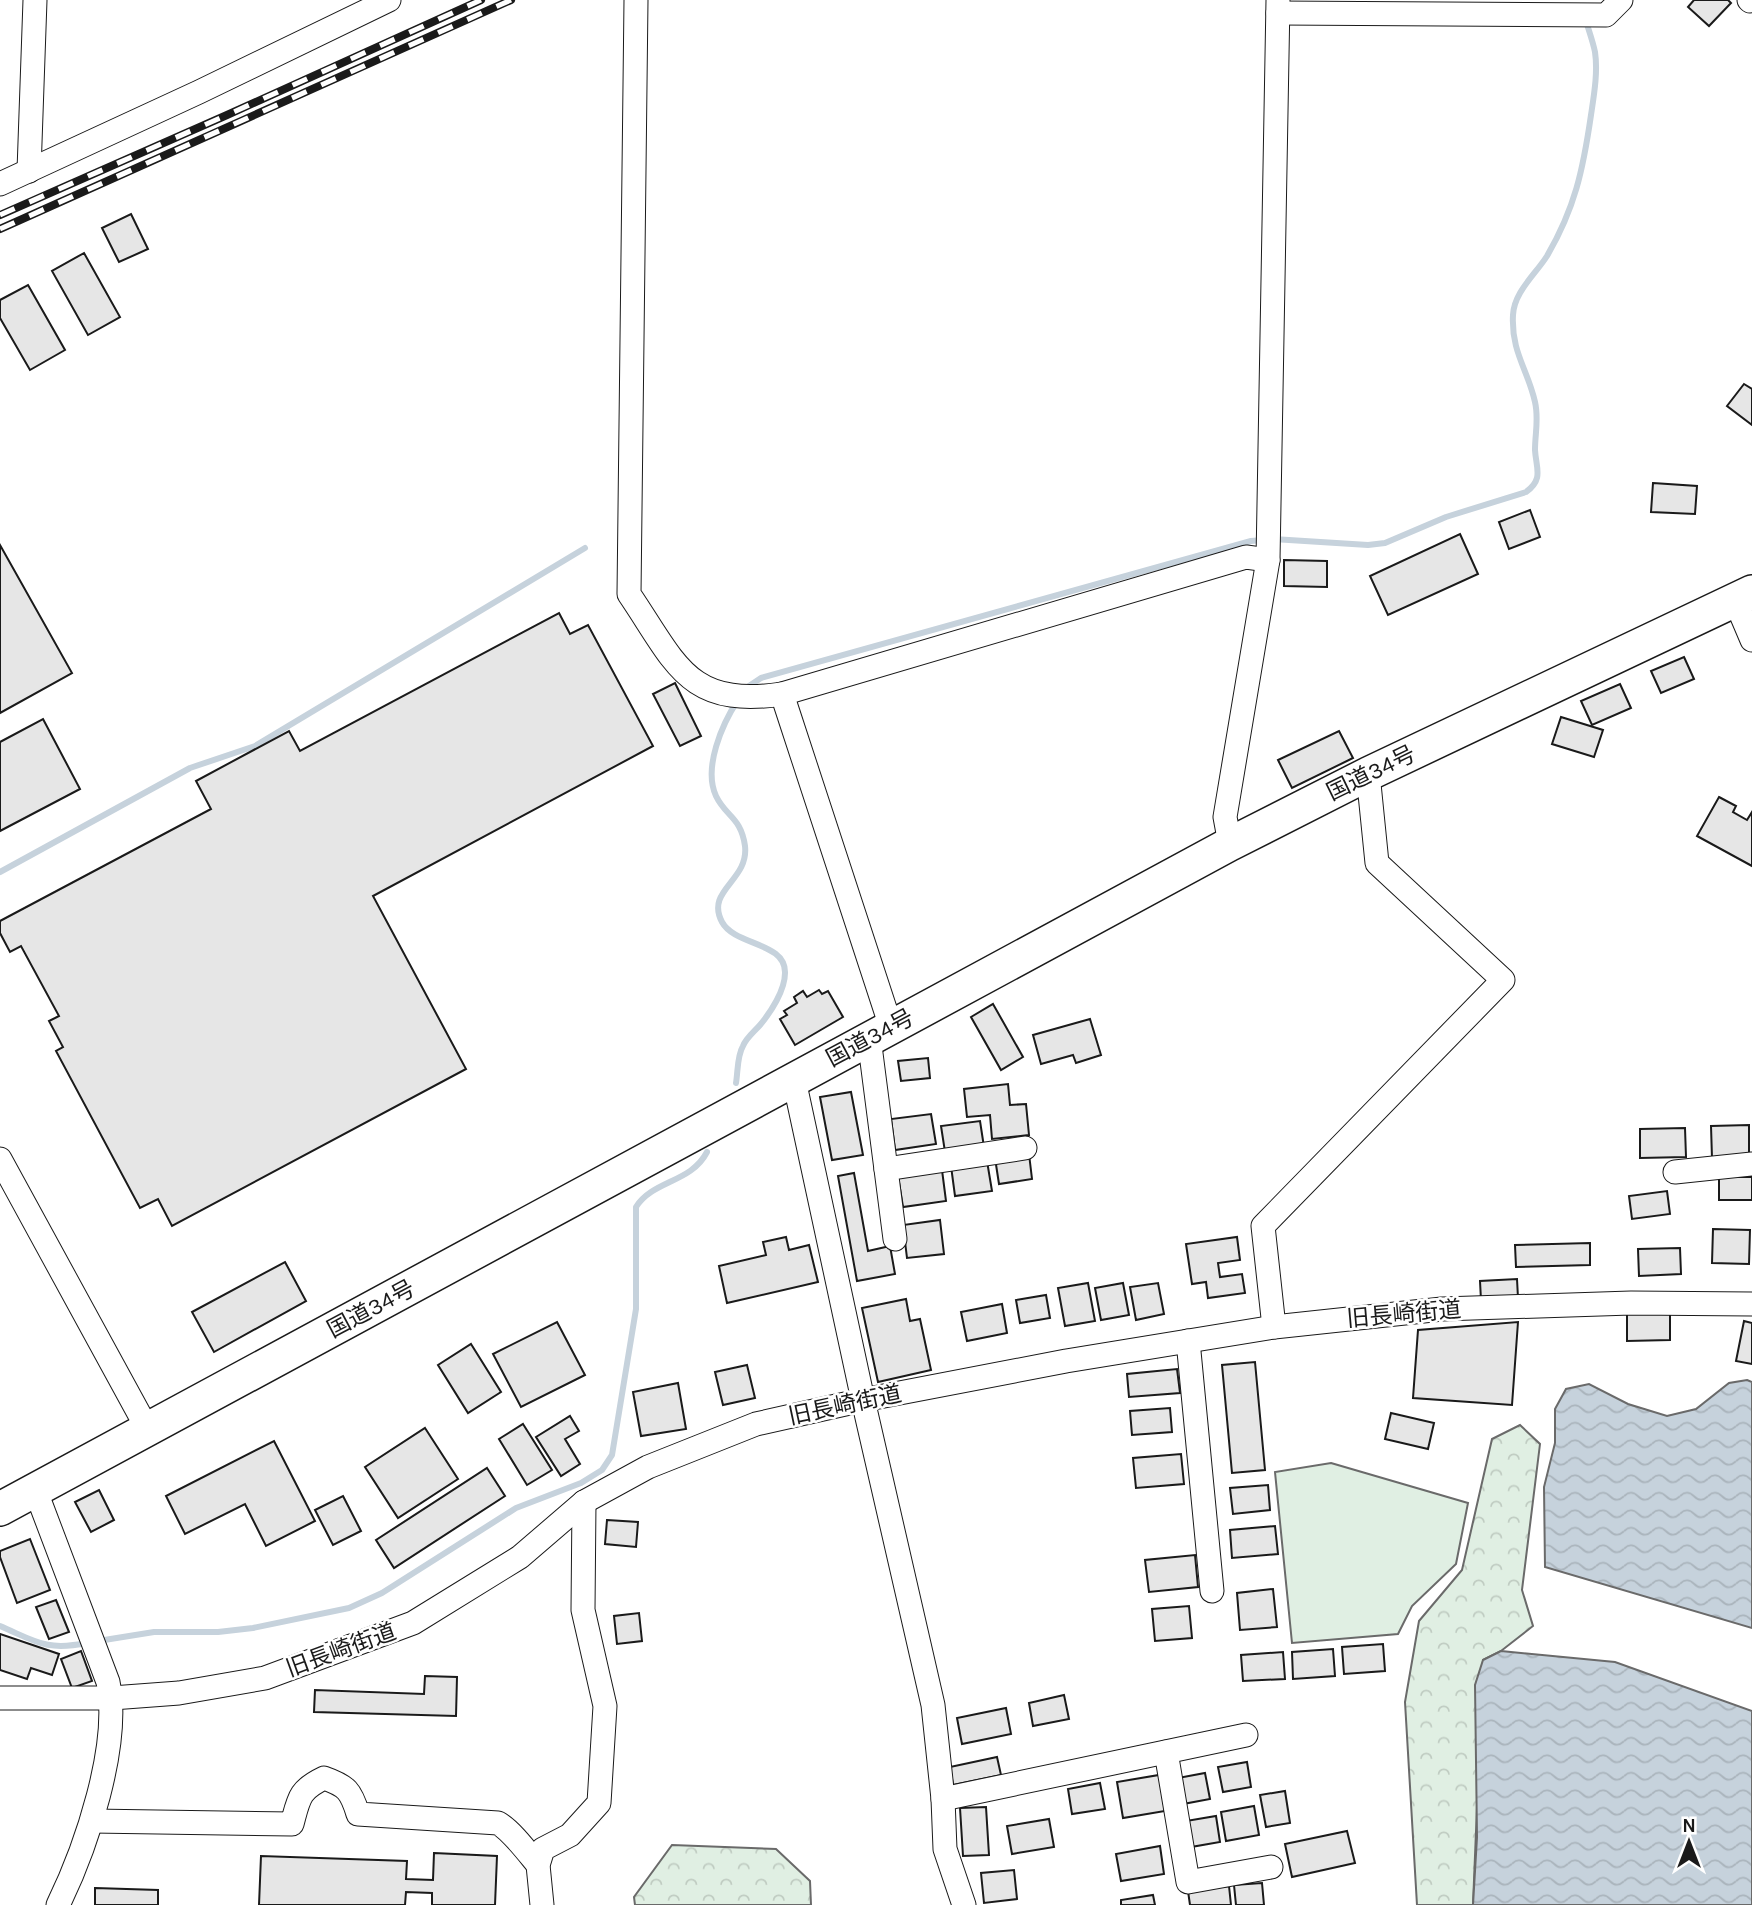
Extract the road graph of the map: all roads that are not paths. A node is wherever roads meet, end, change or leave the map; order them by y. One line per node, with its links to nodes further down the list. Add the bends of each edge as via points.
1 (35, 0): 6 (street)
2 (389, 0): 6 (street)
3 (636, 0): 11 (street, via 629,594 681,671 700,687 753,698)
4 (1278, 6): 5 (street, via 1565,17); 8 (street)
5 (1613, 8)
6 (29, 171): 7 (street)
7 (0, 184)
8 (1268, 560): 11 (street, via 1246,557); 13 (street, via 1225,817)
9 (1743, 596): 10 (street); 12 (highway, 国道34号)
10 (1752, 640)
11 (782, 694): 14 (street)
12 (1367, 774): 13 (highway, 国道34号); 23 (street, via 1377,863 1503,980 1263,1226)
13 (1230, 844): 14 (highway, 国道34号)
14 (880, 1033): 15 (highway, 国道34号); 19 (street)
15 (794, 1080): 25 (street); 26 (highway, 国道34号)
16 (1025, 1147): 19 (street)
17 (0, 1159): 26 (street)
18 (1752, 1164): 20 (street)
19 (886, 1169): 21 (street)
20 (1675, 1172)
21 (895, 1239)
22 (1752, 1304): 23 (street, 旧長崎街道, via 1442,1309)
23 (1274, 1327): 24 (street, 旧長崎街道)
24 (1188, 1341): 25 (street, 旧長崎街道); 30 (street)
25 (863, 1400): 28 (street, 旧長崎街道, via 756,1424 648,1467); 35 (street, via 933,1704)
26 (148, 1430): 27 (highway, 国道34号)
27 (35, 1489): 29 (highway, 国道34号); 32 (street)
28 (584, 1502): 32 (street, 旧長崎街道, via 520,1558 413,1623 265,1678 179,1693); 37 (street, via 583,1610 605,1706 599,1803 570,1835 543,1849)
29 (0, 1509)
30 (1212, 1591)
31 (0, 1698): 32 (street, 旧長崎街道)
32 (112, 1698): 36 (street)
33 (1246, 1734): 34 (street)
34 (1166, 1752): 35 (street); 38 (street, via 1188,1882)
35 (943, 1799): 41 (street, via 945,1849)
36 (92, 1821): 37 (street, via 292,1824 308,1786 324,1778 344,1785 358,1814 498,1823); 39 (street)
37 (538, 1865): 40 (street)
38 (1271, 1867)
39 (58, 1905)
40 (542, 1905)
41 (964, 1905)

